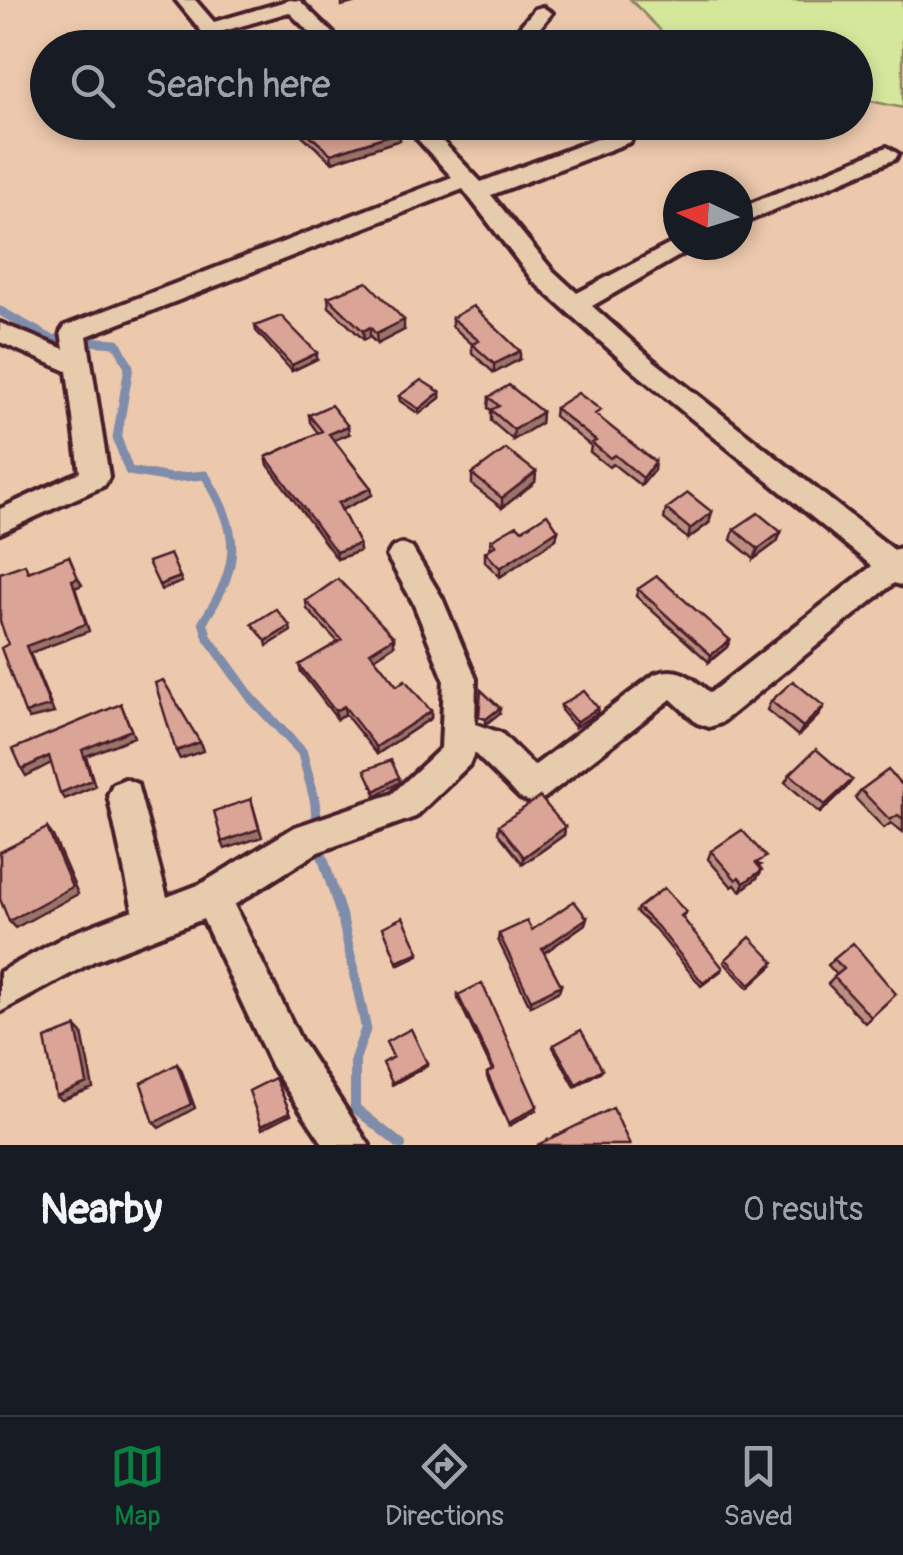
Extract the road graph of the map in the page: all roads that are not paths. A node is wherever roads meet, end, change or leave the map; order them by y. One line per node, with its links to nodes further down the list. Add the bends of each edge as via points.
1 (186, 0): 3 (street, via 210,29 293,5)
2 (542, 13): 4 (street)
3 (319, 30)
4 (528, 30)
5 (429, 140): 8 (street)
6 (613, 140): 8 (street)
7 (887, 154): 9 (street)
8 (472, 186): 11 (street, via 543,276); 13 (street, via 74,332)
9 (753, 212)
10 (663, 257): 11 (street)
11 (575, 305): 16 (street)
12 (0, 332): 13 (street)
13 (79, 366): 14 (street, via 95,477)
14 (0, 522)
15 (402, 556): 17 (street, via 460,678)
16 (900, 567): 17 (street, via 709,712 676,684 666,684 532,787 489,744)
17 (458, 734): 19 (street, via 457,754 403,806 306,840)
18 (124, 795): 20 (street)
19 (212, 898): 20 (street); 22 (street, via 286,1054)
20 (154, 920): 21 (street, via 84,947)
21 (0, 993)
22 (348, 1145)

